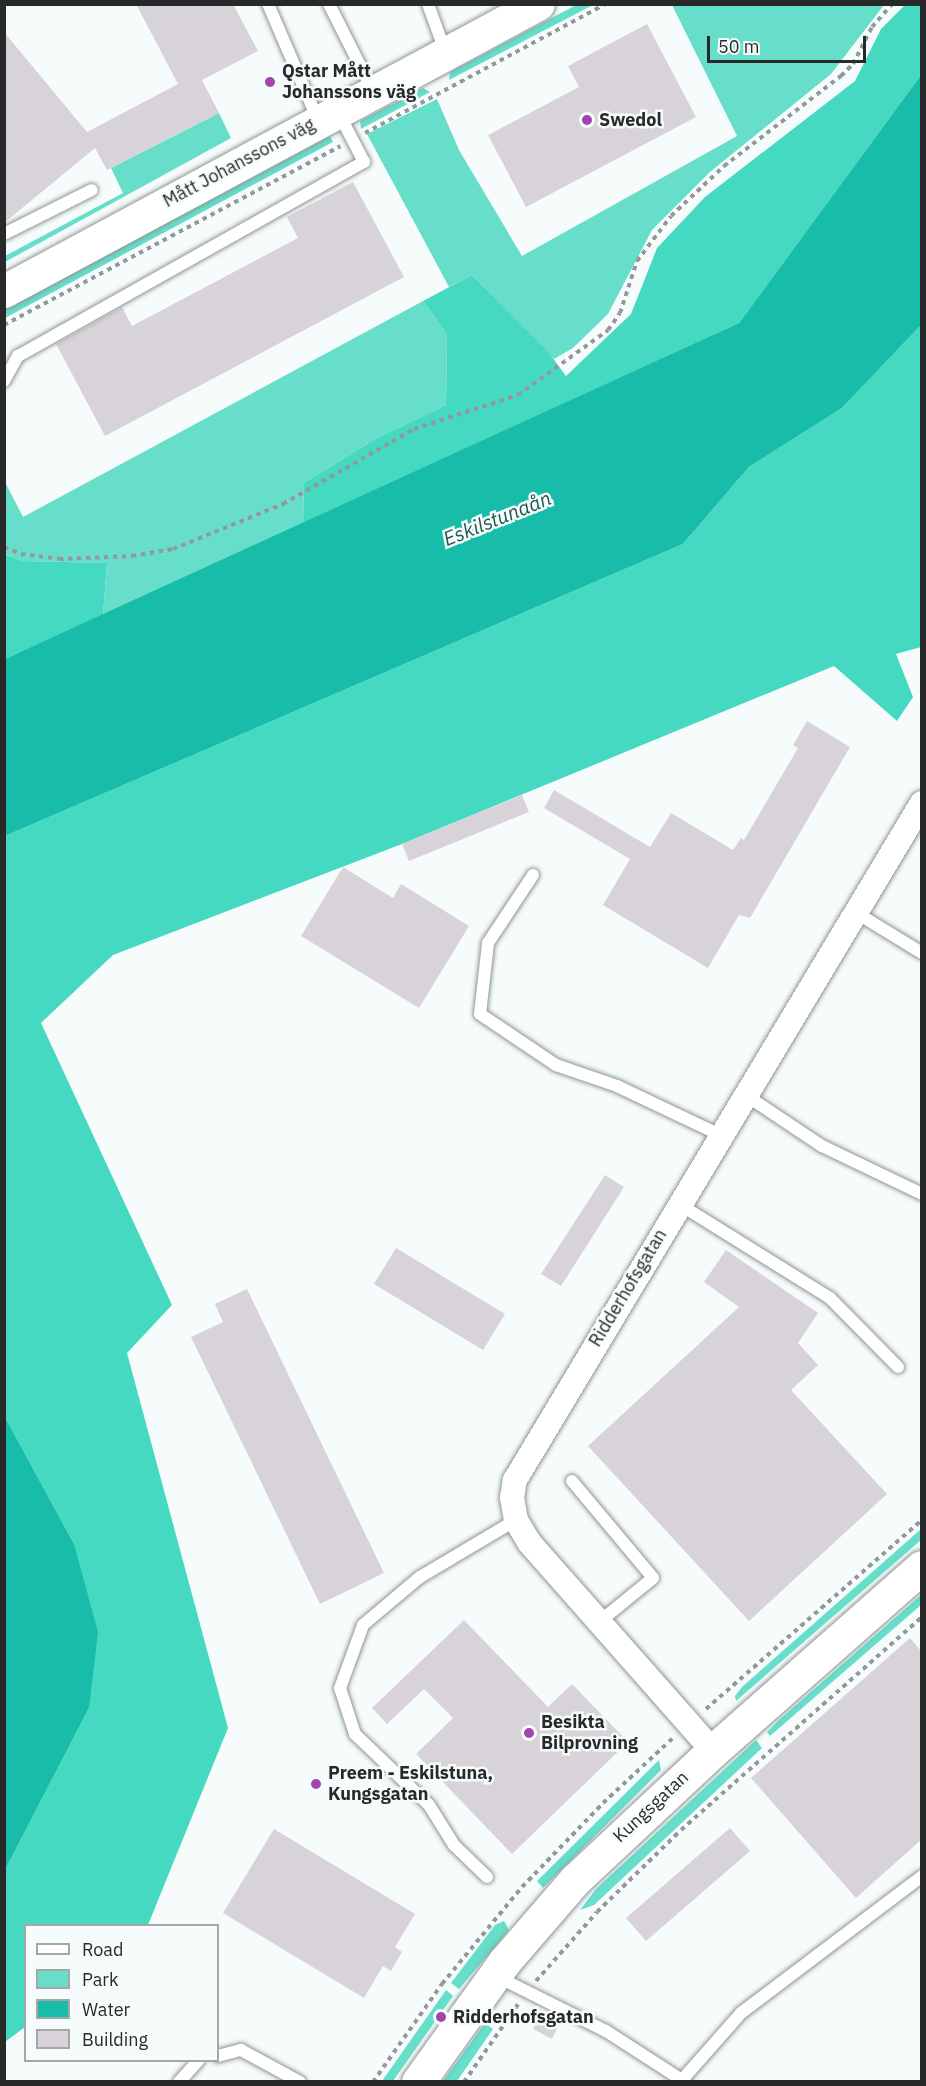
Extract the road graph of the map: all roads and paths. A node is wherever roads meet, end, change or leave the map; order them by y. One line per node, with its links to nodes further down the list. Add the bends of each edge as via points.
1 (268, 4): 9 (lane)
2 (329, 4): 8 (lane)
3 (428, 4): 7 (lane)
4 (538, 4): 7 (main road, Mått Johanssons väg)
5 (606, 4): 10 (path)
6 (892, 4): 16 (path, via 841,76 724,166 671,216 637,261 620,313 608,330 518,394 414,429 283,504 173,549 132,556 59,559 21,554)
7 (446, 53): 8 (main road, Mått Johanssons väg)
8 (374, 92): 9 (main road, Mått Johanssons väg)
9 (328, 116): 10 (lane); 13 (main road, Mått Johanssons väg)
10 (352, 140): 14 (path); 15 (lane, via 364,162 18,356)
11 (92, 190): 12 (lane)
12 (4, 234)
13 (4, 291)
14 (4, 325)
15 (4, 381)
16 (4, 547)
17 (921, 802): 19 (street, Ridderhofsgatan)
18 (533, 875): 22 (lane, via 488,943 480,1014 556,1065 617,1086)
19 (855, 912): 20 (lane); 21 (street, Ridderhofsgatan)
20 (921, 953)
21 (744, 1094): 22 (street, Ridderhofsgatan); 23 (lane, via 822,1146)
22 (720, 1135): 24 (street, Ridderhofsgatan)
23 (921, 1194)
24 (679, 1204): 25 (lane, via 830,1298); 27 (street, Ridderhofsgatan, via 524,1461 512,1498)
25 (898, 1367)
26 (572, 1481): 31 (lane, via 653,1578)
27 (516, 1520): 31 (street, Ridderhofsgatan, via 529,1542); 35 (lane, via 420,1577 363,1624 340,1688 355,1734 429,1805 454,1845)
28 (921, 1520): 32 (path)
29 (921, 1567): 33 (main road, Kungsgatan)
30 (921, 1617): 37 (path, via 681,1830 575,1935)
31 (599, 1622): 33 (street, Ridderhofsgatan)
32 (724, 1694)
33 (712, 1751): 36 (main road, Kungsgatan, via 575,1880)
34 (921, 1876): 40 (lane, via 741,2013)
35 (487, 1877)
36 (495, 1975): 37 (lane); 43 (main road, Kungsgatan)
37 (526, 1992): 40 (lane, via 606,2031); 44 (path)
38 (219, 2056): 42 (lane, via 241,2050)
39 (198, 2062): 41 (lane)
40 (684, 2081)
41 (179, 2082)
42 (300, 2082)
43 (418, 2082)
44 (464, 2082)

